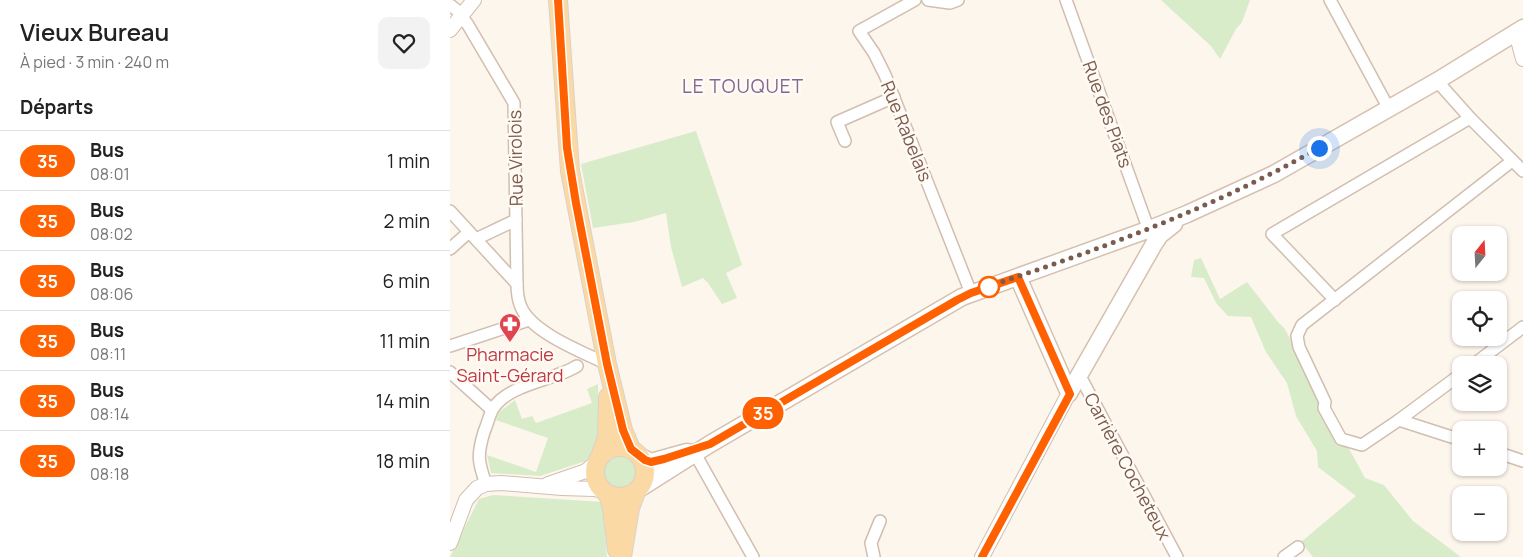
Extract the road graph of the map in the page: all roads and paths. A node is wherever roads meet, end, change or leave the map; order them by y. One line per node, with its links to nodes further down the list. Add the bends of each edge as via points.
1 (474, 0): 9 (street)
2 (558, 0): 33 (main road, via 568,160)
3 (915, 0): 14 (street, Rue Rabelais, via 859,31 874,53)
4 (928, 0): 5 (street, via 950,3)
5 (958, 0)
6 (1066, 0): 23 (street, Rue des Piats)
7 (1330, 0): 15 (street)
8 (450, 6): 9 (street, Rue Virolois)
9 (462, 16): 10 (street); 21 (street, Rue Virolois, via 514,103)
10 (450, 30)
11 (1521, 31): 12 (street); 13 (main road)
12 (1523, 59)
13 (1437, 81): 15 (main road); 16 (street)
14 (894, 97): 17 (street, via 837,122); 27 (street, Rue Rabelais)
15 (1389, 109): 23 (main road, via 1284,168 1187,214)
16 (1470, 118): 18 (street); 28 (street, via 1272,234)
17 (845, 141)
18 (1512, 161): 19 (street); 28 (street)
19 (1523, 171)
20 (450, 211): 22 (street)
21 (516, 220): 22 (street); 26 (street, Rue Virolois)
22 (473, 236): 24 (street); 26 (street)
23 (1152, 237): 25 (main road); 36 (main road)
24 (450, 249)
25 (1018, 277): 27 (main road); 38 (main road)
26 (516, 284): 29 (street, via 521,307)
27 (971, 293): 42 (main road)
28 (1335, 300): 40 (street, via 1302,325 1297,336 1325,402 1324,408 1341,439 1362,445)
29 (529, 320): 31 (street); 33 (street, via 547,334)
30 (1523, 327): 32 (street)
31 (450, 346)
32 (1485, 356)
33 (607, 364): 43 (main road, via 623,430); 45 (main road, via 607,430)
34 (577, 366): 39 (street, via 509,394)
35 (450, 372): 39 (street)
36 (1080, 376): 38 (main road); 59 (street, Carrière Cocheteux)
37 (1452, 381): 40 (street)
38 (1070, 394): 58 (street)
39 (492, 410): 47 (street, via 478,455)
40 (1400, 420): 41 (street)
41 (1452, 437)
42 (694, 452): 43 (main road, via 656,461 648,461); 49 (main road); 56 (street)
43 (636, 453): 45 (main road, via 623,447 612,448); 49 (main road, via 644,463 646,473)
44 (1507, 456): 46 (street)
45 (599, 459): 48 (street, via 586,471); 50 (main road, via 595,476)
46 (1523, 461)
47 (486, 484): 48 (street); 52 (street, via 466,500)
48 (537, 485): 50 (street, via 594,489)
49 (638, 490): 50 (main road, via 621,497); 55 (main road, via 630,508)
50 (606, 493): 54 (main road, via 612,508)
51 (880, 521): 57 (street, via 871,543)
52 (450, 543)
53 (1298, 547): 60 (street)
54 (618, 557)
55 (622, 557)
56 (753, 557)
57 (874, 557)
58 (982, 557)
59 (1177, 557)
60 (1284, 557)

